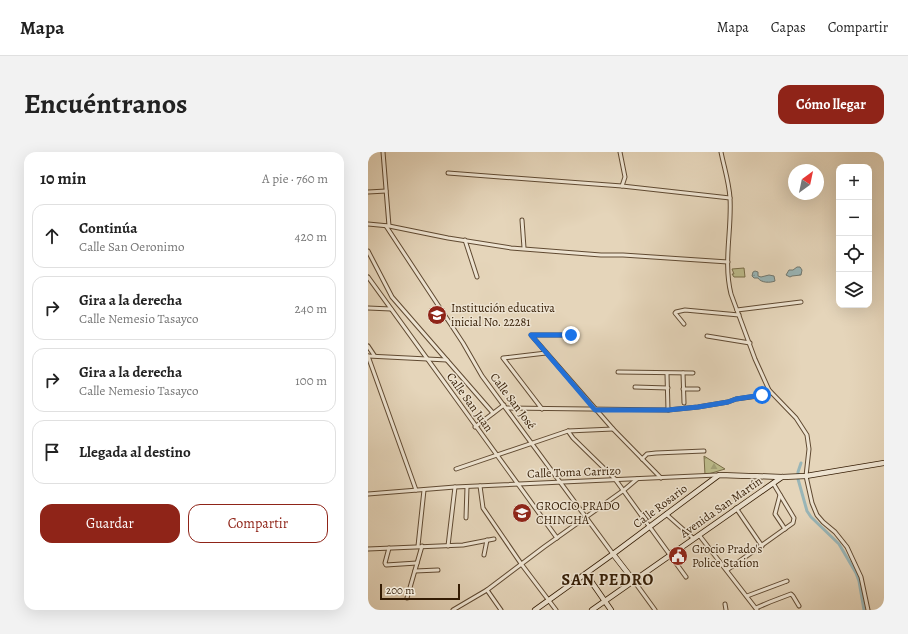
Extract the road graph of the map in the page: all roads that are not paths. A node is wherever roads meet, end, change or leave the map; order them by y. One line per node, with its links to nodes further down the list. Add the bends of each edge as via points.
1 (383, 152): 6 (street)
2 (620, 152): 5 (street, via 625,177)
3 (721, 152): 8 (street)
4 (448, 173): 5 (street)
5 (622, 186): 8 (street)
6 (386, 191): 7 (street); 11 (street)
7 (368, 192)
8 (730, 198): 15 (street)
9 (522, 220): 13 (street)
10 (368, 224): 11 (street)
11 (388, 226): 12 (street); 45 (street, Calle San José, via 482,376)
12 (465, 240): 13 (street); 17 (street)
13 (524, 248): 15 (street, via 602,256)
14 (368, 251): 34 (street, via 392,297)
15 (728, 262): 23 (street, via 729,285)
16 (368, 277): 19 (street, Calle San Juan)
17 (478, 277)
18 (368, 284): 19 (street)
19 (375, 286): 22 (street, Calle San Juan)
20 (801, 302): 23 (street)
21 (368, 308): 22 (street)
22 (391, 309): 33 (street, Calle San Juan)
23 (737, 310): 24 (street)
24 (739, 315): 25 (street, via 685,310 676,312); 28 (street)
25 (684, 324)
26 (571, 335): 30 (street, via 532,335)
27 (707, 336): 28 (street)
28 (750, 343): 43 (street)
29 (368, 346): 31 (street)
30 (546, 353): 47 (street, via 503,358); 48 (street)
31 (374, 355): 32 (street); 33 (street)
32 (368, 356): 72 (street)
33 (427, 359): 34 (street); 51 (street, Calle San Juan)
34 (447, 360): 50 (street)
35 (618, 372): 37 (street)
36 (693, 373): 38 (street)
37 (667, 374): 38 (street); 40 (street)
38 (683, 374): 41 (street)
39 (635, 387): 40 (street)
40 (668, 388): 49 (street)
41 (684, 389): 42 (street); 44 (street)
42 (698, 389)
43 (769, 390): 49 (street, via 758,396 728,402); 61 (street, via 796,418 806,435 809,449)
44 (684, 403)
45 (504, 405): 46 (street, Calle San José); 50 (street)
46 (506, 408): 47 (street); 54 (street, Calle San José)
47 (542, 410): 48 (street)
48 (595, 410): 49 (street); 52 (street)
49 (668, 410)
50 (493, 413): 51 (street)
51 (475, 427): 56 (street, Calle San Juan)
52 (613, 429): 53 (street); 57 (street)
53 (568, 430): 54 (street); 64 (street)
54 (532, 442): 56 (street); 66 (street, Calle San José)
55 (704, 451): 57 (street, via 647,454)
56 (497, 454): 59 (street); 68 (street, Calle San Juan)
57 (642, 459): 63 (street)
58 (884, 463): 61 (main road, Calle Toma Carrizo)
59 (456, 469)
60 (719, 475): 62 (main road, Calle Toma Carrizo); 63 (street, Calle Toma Carrizo); 78 (main road, Calle Rosario)
61 (802, 476): 62 (main road, Calle Toma Carrizo); 121 (street, via 818,515 842,540 860,571)
62 (782, 477): 67 (main road, Avenida San Martín)
63 (661, 478): 65 (street, Calle Toma Carrizo)
64 (615, 479): 65 (street, Calle Toma Carrizo); 66 (street, Calle Toma Carrizo); 74 (street)
65 (637, 479): 74 (street)
66 (561, 482): 68 (street, Calle Toma Carrizo); 79 (street, Calle San José)
67 (773, 482): 76 (street); 77 (main road, Avenida San Martín)
68 (519, 484): 69 (street, Calle Toma Carrizo); 84 (street, Calle San Juan)
69 (480, 486): 71 (street, Calle Toma Carrizo); 97 (street, via 484,508)
70 (455, 487): 71 (street, Calle Toma Carrizo); 73 (street, Calle Toma Carrizo); 89 (street)
71 (467, 487): 80 (street)
72 (416, 490): 73 (street, Calle Toma Carrizo); 75 (street, Calle Toma Carrizo)
73 (424, 490): 88 (street)
74 (624, 490): 79 (street); 81 (street)
75 (368, 494)
76 (780, 495): 82 (street, via 775,514); 82 (street, via 794,518 793,523)
77 (736, 508): 83 (main road, Avenida San Martín); 90 (street)
78 (666, 514): 81 (main road, Calle Rosario); 85 (street)
79 (587, 517): 84 (street); 93 (street, Calle San José)
80 (466, 518)
81 (649, 526): 93 (main road, Calle Rosario); 95 (street)
82 (785, 529): 90 (street)
83 (699, 535): 85 (main road, Avenida San Martín); 99 (street)
84 (557, 538): 97 (street)
85 (693, 538): 95 (main road, Avenida San Martín)
86 (494, 539): 87 (street)
87 (487, 540): 89 (street); 94 (street)
88 (420, 546): 89 (street); 91 (street); 96 (street)
89 (448, 546)
90 (762, 546): 99 (street)
91 (389, 548): 92 (street); 96 (street, via 386,565)
92 (368, 549)
93 (613, 554): 101 (main road, Calle Rosario); 103 (main road, Calle San José)
94 (484, 555)
95 (671, 555): 102 (street); 103 (main road, Avenida San Martín)
96 (417, 563): 100 (street)
97 (522, 565): 105 (street); 108 (street)
98 (438, 570): 100 (street)
99 (727, 570): 106 (street)
100 (415, 571): 107 (street)
101 (586, 574): 108 (main road, Calle Rosario); 109 (main road)
102 (686, 577)
103 (634, 581): 109 (main road, Avenida San Martín); 119 (street)
104 (787, 581): 106 (street)
105 (487, 590): 113 (street); 114 (street)
106 (747, 596): 112 (street)
107 (407, 598)
108 (549, 600): 115 (main road, Calle Rosario); 116 (street)
109 (604, 601): 117 (main road, Avenida San Martín); 118 (main road)
110 (725, 604): 120 (street)
111 (798, 606): 112 (street, via 791,594)
112 (757, 609)
113 (453, 610)
114 (501, 610)
115 (535, 610)
116 (556, 610)
117 (592, 610)
118 (611, 610)
119 (655, 610)
120 (726, 610)
121 (868, 610)

